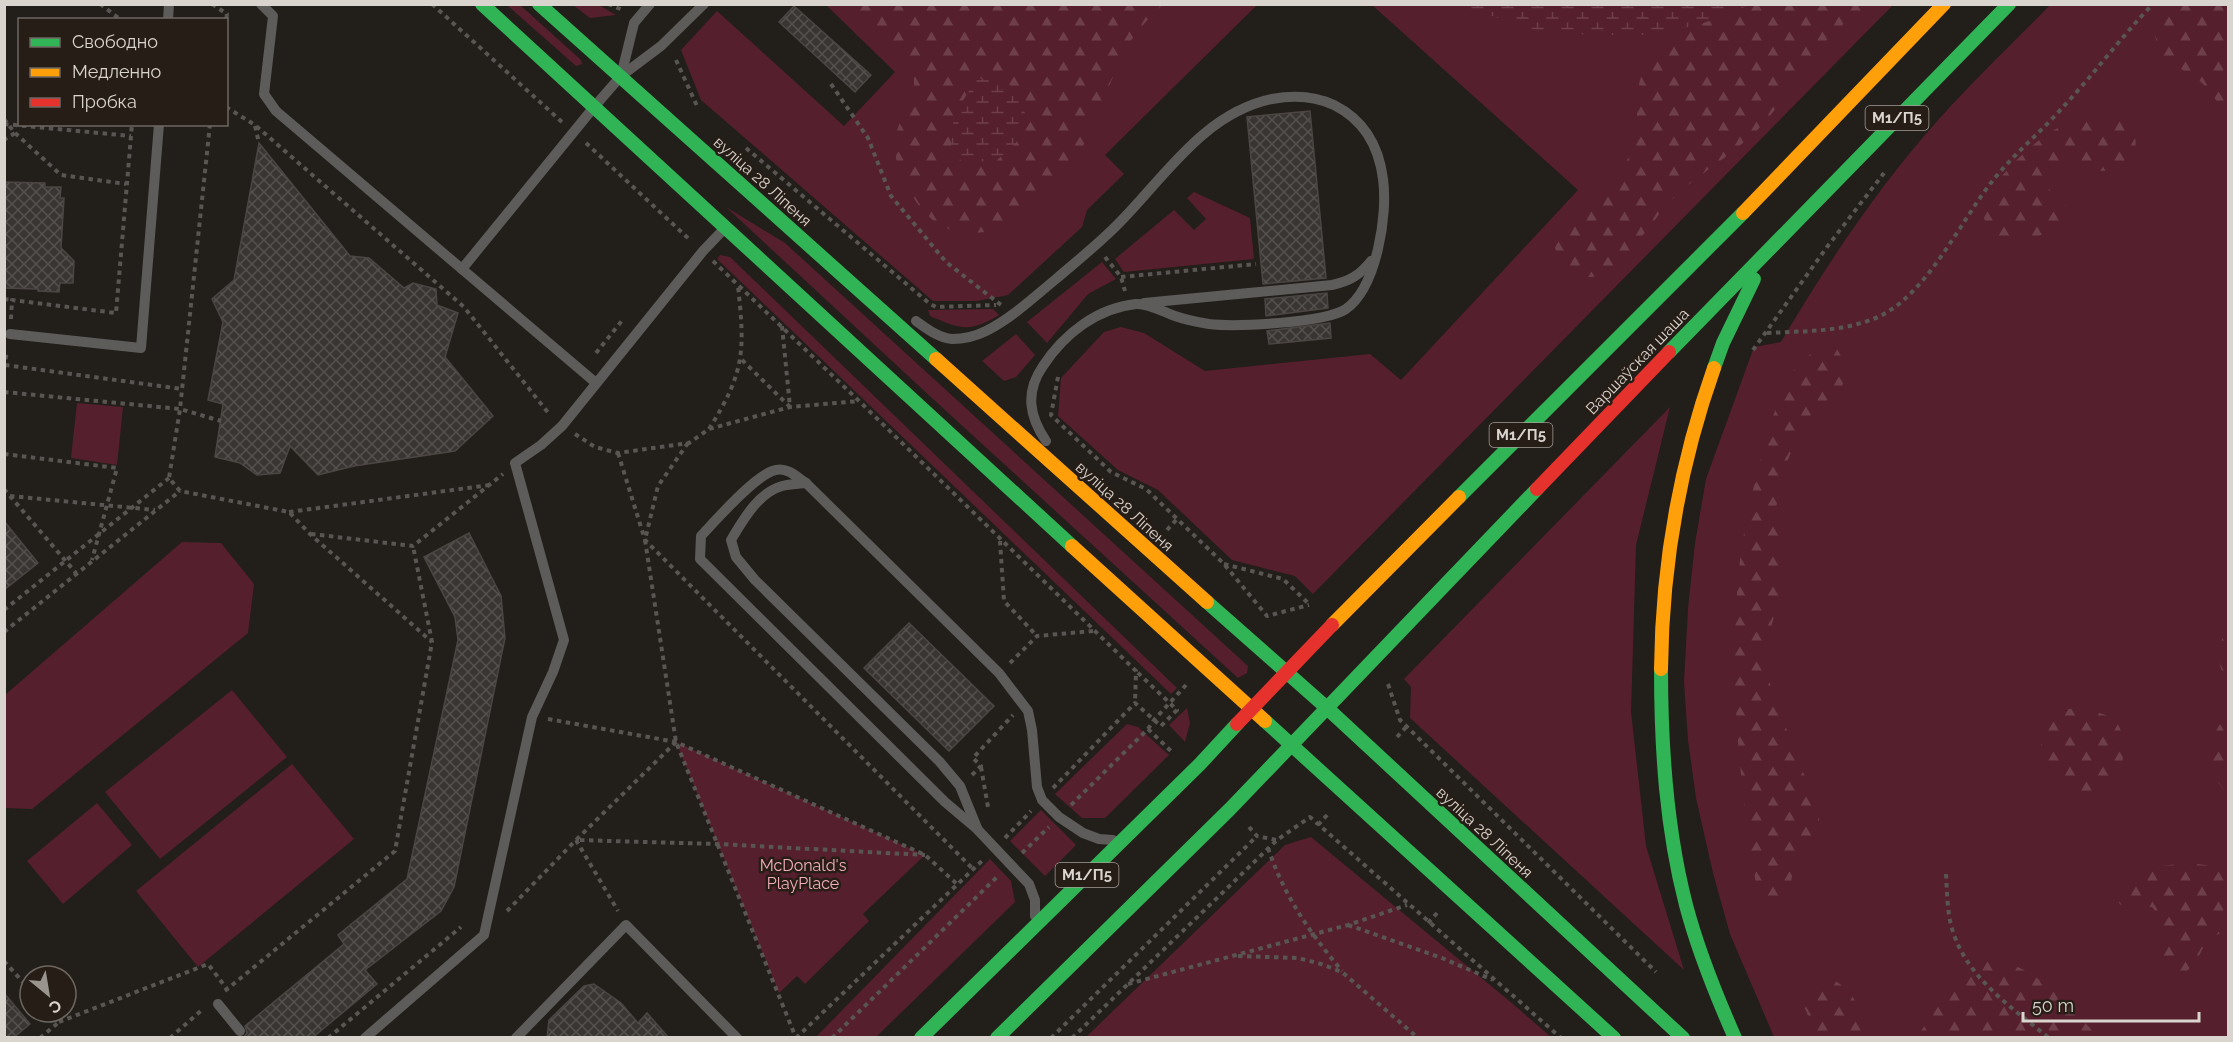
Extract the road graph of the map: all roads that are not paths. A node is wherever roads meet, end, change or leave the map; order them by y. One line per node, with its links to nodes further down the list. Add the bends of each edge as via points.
1 (261, 4): 14 (lane, via 273,16 264,94 276,111)
2 (482, 4): 9 (main road)
3 (540, 4): 8 (main road, вуліца 28 Ліпеня)
4 (650, 4): 8 (lane, via 634,23)
5 (704, 4): 8 (lane, via 661,46)
6 (1944, 4): 23 (main road, Варшаўская шаша / М1/П5, via 1756,200)
7 (2009, 4): 12 (main road, Варшаўская шаша / М1/П5)
8 (621, 76): 9 (lane); 15 (main road, вуліца 28 Ліпеня)
9 (594, 107): 11 (main road); 14 (lane)
10 (159, 126): 19 (lane, via 141,348)
11 (724, 228): 20 (lane); 25 (main road)
12 (1785, 231): 24 (main road, Варшаўская шаша / М1/П5); 39 (main road, via 1736,310 1686,450 1663,620 1662,747 1675,854 1696,933)
13 (1377, 248): 17 (lane, via 1365,268 1341,283); 17 (lane, via 1360,295 1344,310 1328,317 1253,325 1212,324); 18 (lane, via 1385,199 1381,162 1365,129 1352,116 1320,99 1281,97 1221,120 1094,246 1010,316 977,335 944,338)
14 (462, 269): 20 (lane)
15 (840, 272): 16 (lane); 22 (main road, вуліца 28 Ліпеня)
16 (876, 291)
17 (1135, 304): 22 (lane, via 1097,316 1063,340 1036,376 1030,403 1046,440)
18 (903, 310)
19 (10, 334)
20 (596, 383): 33 (lane, via 562,426 515,463 564,640 532,717 484,935)
21 (806, 483): 27 (lane, via 780,487 745,516 731,540 736,557 939,761 960,786); 27 (lane, via 777,469 761,476 701,536 700,559 945,802); 28 (lane, via 999,673 1028,711 1042,800 1083,833 1099,839)
22 (1118, 522): 23 (main road, вуліца 28 Ліпеня)
23 (1286, 671): 24 (main road, вуліца 28 Ліпеня); 25 (main road, Варшаўская шаша / М1/П5)
24 (1327, 708): 26 (main road, Варшаўская шаша / М1/П5); 38 (main road, вуліца 28 Ліпеня)
25 (1252, 710): 26 (main road); 28 (main road, М1/П5)
26 (1292, 745): 32 (main road, М1/П5); 37 (main road)
27 (977, 829): 29 (lane, via 1029,884 1035,900)
28 (1122, 840): 29 (main road, М1/П5)
29 (1035, 926): 36 (main road, М1/П5)
30 (216, 1001): 31 (lane)
31 (240, 1031)
32 (1000, 1036)
33 (365, 1038)
34 (516, 1038): 35 (lane, via 626,925)
35 (737, 1038)
36 (921, 1038)
37 (1614, 1038)
38 (1683, 1038)
39 (1735, 1038)

